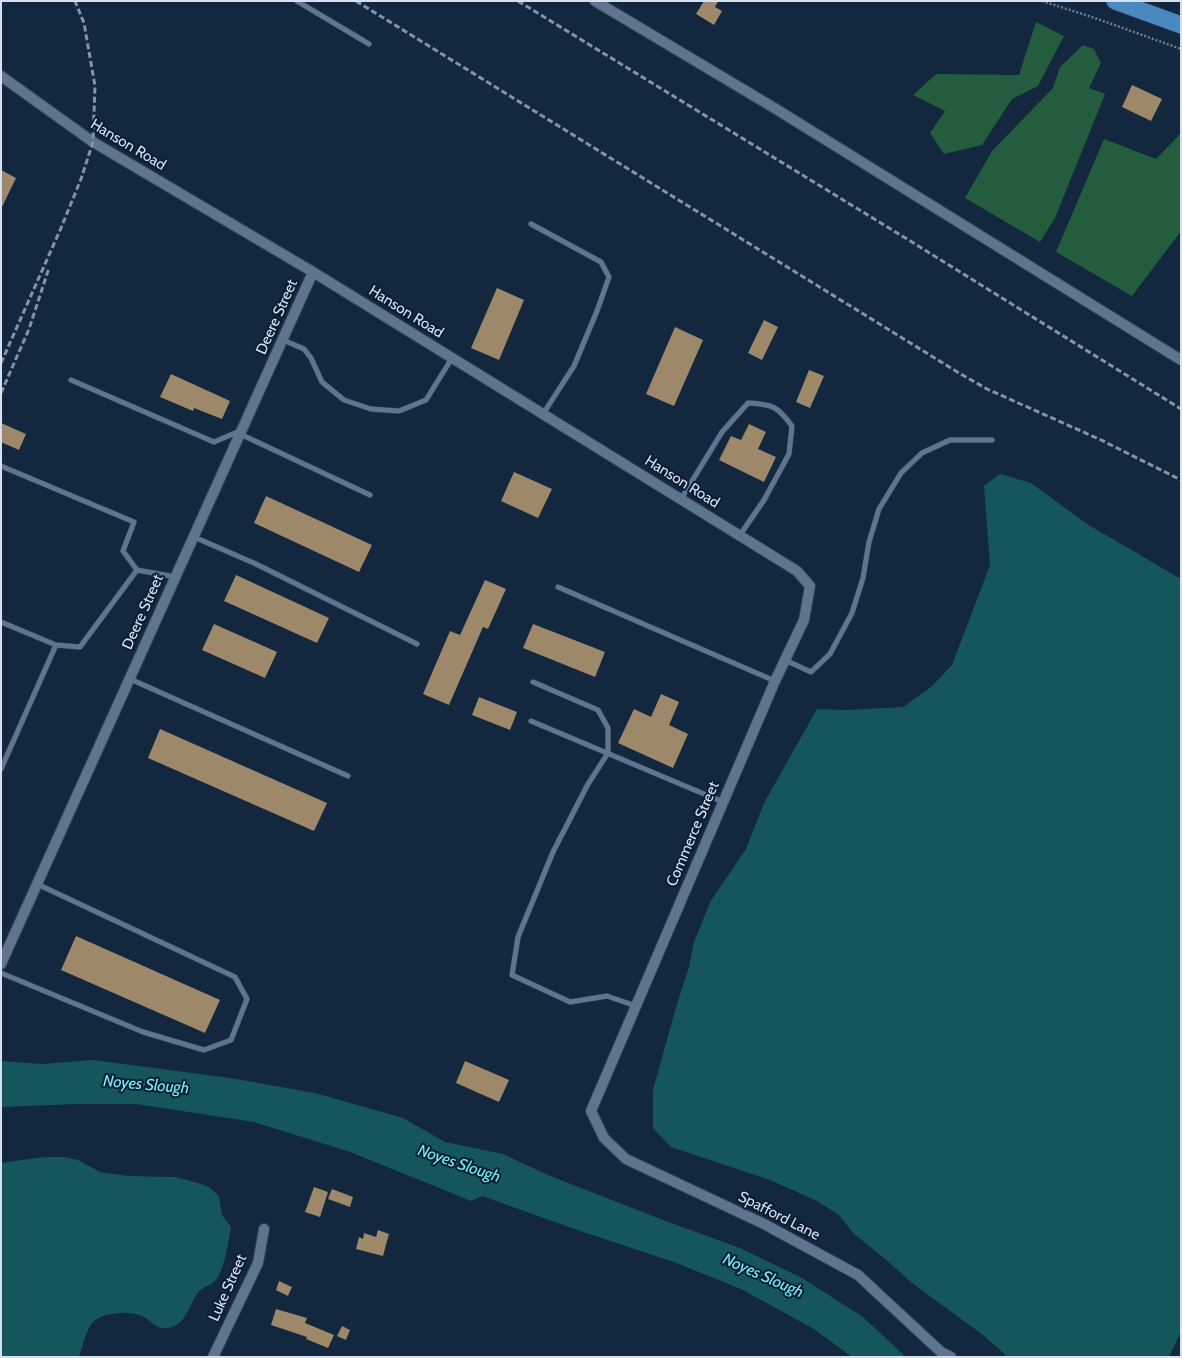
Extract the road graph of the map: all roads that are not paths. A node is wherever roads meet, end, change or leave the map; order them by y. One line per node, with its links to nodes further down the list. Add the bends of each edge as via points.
1 (297, 1): 5 (lane)
2 (595, 1): 11 (street, via 776,109)
3 (1115, 1): 4 (highway)
4 (1181, 26)
5 (369, 44)
6 (1, 76): 8 (street, Hanson Road, via 93,142)
7 (531, 224): 13 (lane, via 601,262 609,277 574,366)
8 (313, 272): 9 (street, Deere Street); 10 (street, Hanson Road)
9 (283, 340): 10 (lane, via 304,349 322,382 344,400 371,409 399,411 426,400); 14 (street, Deere Street)
10 (452, 358): 13 (street, Hanson Road)
11 (1181, 360)
12 (71, 380): 14 (lane, via 214,442)
13 (543, 414): 18 (street, Hanson Road)
14 (242, 432): 17 (lane); 20 (street, Deere Street)
15 (992, 440): 28 (lane, via 950,440 922,453 901,473 879,509 852,613 830,654 811,672)
16 (1, 466): 21 (lane, via 134,522 123,551)
17 (370, 495)
18 (681, 499): 19 (street, Hanson Road); 19 (lane, via 722,432 748,403 764,404 781,411 792,426 789,454 764,500)
19 (740, 535): 22 (street, Hanson Road)
20 (194, 537): 23 (street, Deere Street); 26 (lane, via 256,564)
21 (137, 570): 23 (lane); 27 (lane, via 80,647)
22 (797, 571): 28 (street, Commerce Street, via 810,586 804,620)
23 (176, 577): 29 (street, Deere Street)
24 (558, 587): 30 (lane)
25 (1, 622): 27 (lane)
26 (417, 644)
27 (56, 645): 34 (lane)
28 (785, 660): 30 (street, Commerce Street)
29 (130, 679): 35 (lane); 37 (street, Deere Street)
30 (775, 681): 36 (street, Commerce Street)
31 (533, 682): 33 (lane, via 598,710 608,728)
32 (531, 722): 33 (lane)
33 (608, 753): 36 (lane); 40 (lane, via 588,784 553,852 518,937 512,976 570,1002 607,996)
34 (1, 769)
35 (348, 776)
36 (723, 802): 40 (street, Commerce Street)
37 (37, 884): 38 (street, Deere Street); 39 (lane, via 236,977 247,999 242,1013 231,1040 204,1050 143,1032)
38 (1, 964)
39 (1, 973)
40 (636, 1006): 41 (street, Commerce Street)
41 (591, 1111): 44 (street, Spafford Lane, via 604,1138 626,1159 764,1224 858,1275 941,1352)
42 (264, 1228): 43 (street, Luke Street, via 258,1263)
43 (213, 1357)
44 (951, 1357)

